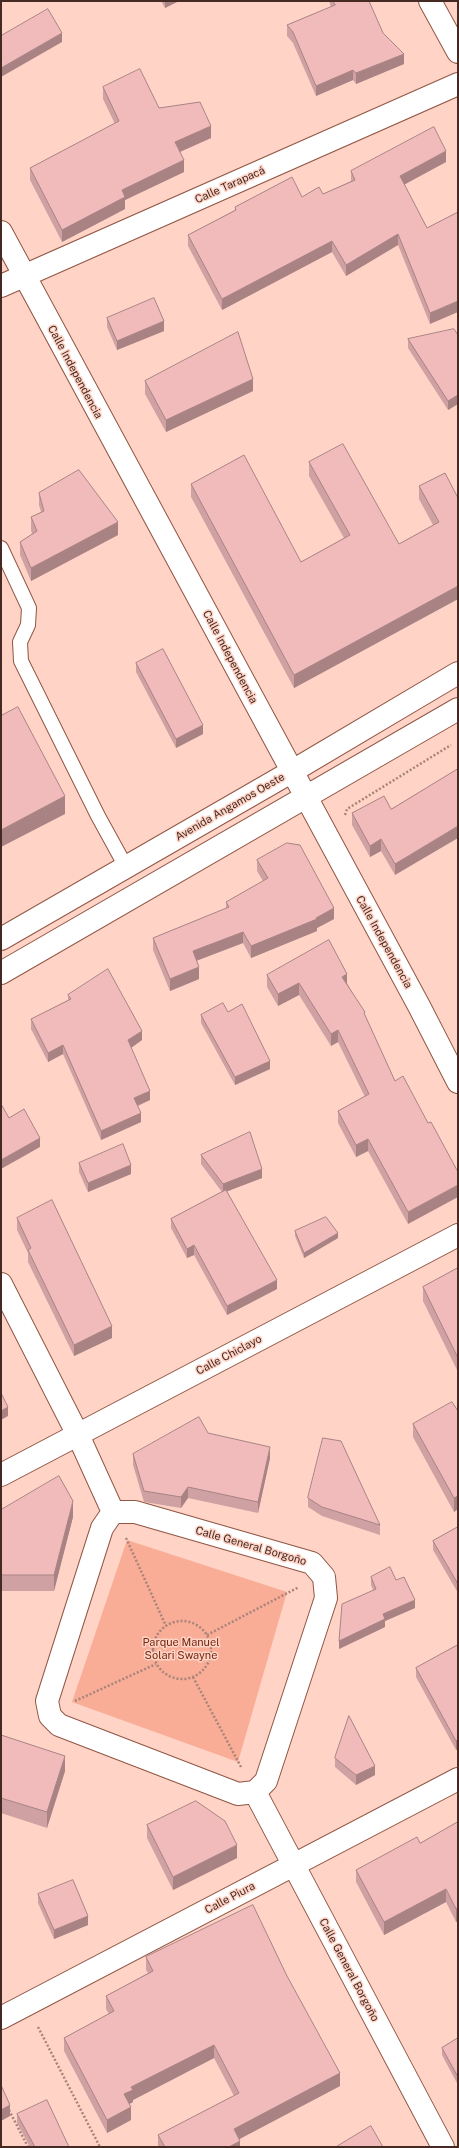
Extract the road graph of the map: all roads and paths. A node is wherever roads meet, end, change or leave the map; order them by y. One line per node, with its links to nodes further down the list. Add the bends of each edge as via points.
1 (430, 1): 2 (street)
2 (458, 52)
3 (458, 84): 5 (street, Calle Tarapacá)
4 (1, 232): 5 (street, Calle Independencia)
5 (23, 276): 6 (street, Calle Tarapacá); 11 (street, Calle Independencia)
6 (1, 286)
7 (1, 548): 14 (lane, via 29,608 28,625 20,642 21,662)
8 (458, 673): 11 (street, Avenida Angamos Oeste)
9 (458, 709): 12 (street)
10 (458, 741): 13 (path, via 347,809)
11 (291, 772): 12 (street, Calle Independencia); 14 (street, Avenida Angamos Oeste)
12 (305, 797): 16 (street); 17 (street, Calle Independencia)
13 (344, 816)
14 (126, 867): 15 (street, Avenida Angamos Oeste)
15 (1, 939)
16 (1, 973)
17 (458, 1082)
18 (458, 1235): 21 (street, Calle Chiclayo)
19 (1, 1284): 20 (street)
20 (8, 1315): 21 (street)
21 (78, 1435): 22 (street, Calle Chiclayo); 23 (street)
22 (1, 1475)
23 (113, 1512): 24 (street, Calle General Borgoño, via 135,1512 312,1563); 25 (path); 29 (street, via 102,1528 49,1694 47,1701)
24 (324, 1577): 26 (path, via 287,1592); 31 (street, via 326,1598 266,1781)
25 (166, 1626): 26 (path, via 184,1621 193,1623); 27 (path, via 153,1647)
26 (207, 1635): 28 (path, via 211,1655 201,1672)
27 (156, 1664): 28 (path, via 176,1679); 29 (path, via 72,1702)
28 (193, 1677): 31 (path)
29 (50, 1716): 31 (street, via 59,1724 238,1794)
30 (458, 1779): 32 (street, Calle Piura)
31 (255, 1792): 32 (street, Calle General Borgoño)
32 (294, 1865): 33 (street, Calle Piura); 38 (street, Calle General Borgoño)
33 (27, 2004): 34 (street, Calle Piura); 37 (path)
34 (1, 2018)
35 (8, 2108): 36 (path)
36 (28, 2147)
37 (100, 2147)
38 (443, 2147)

